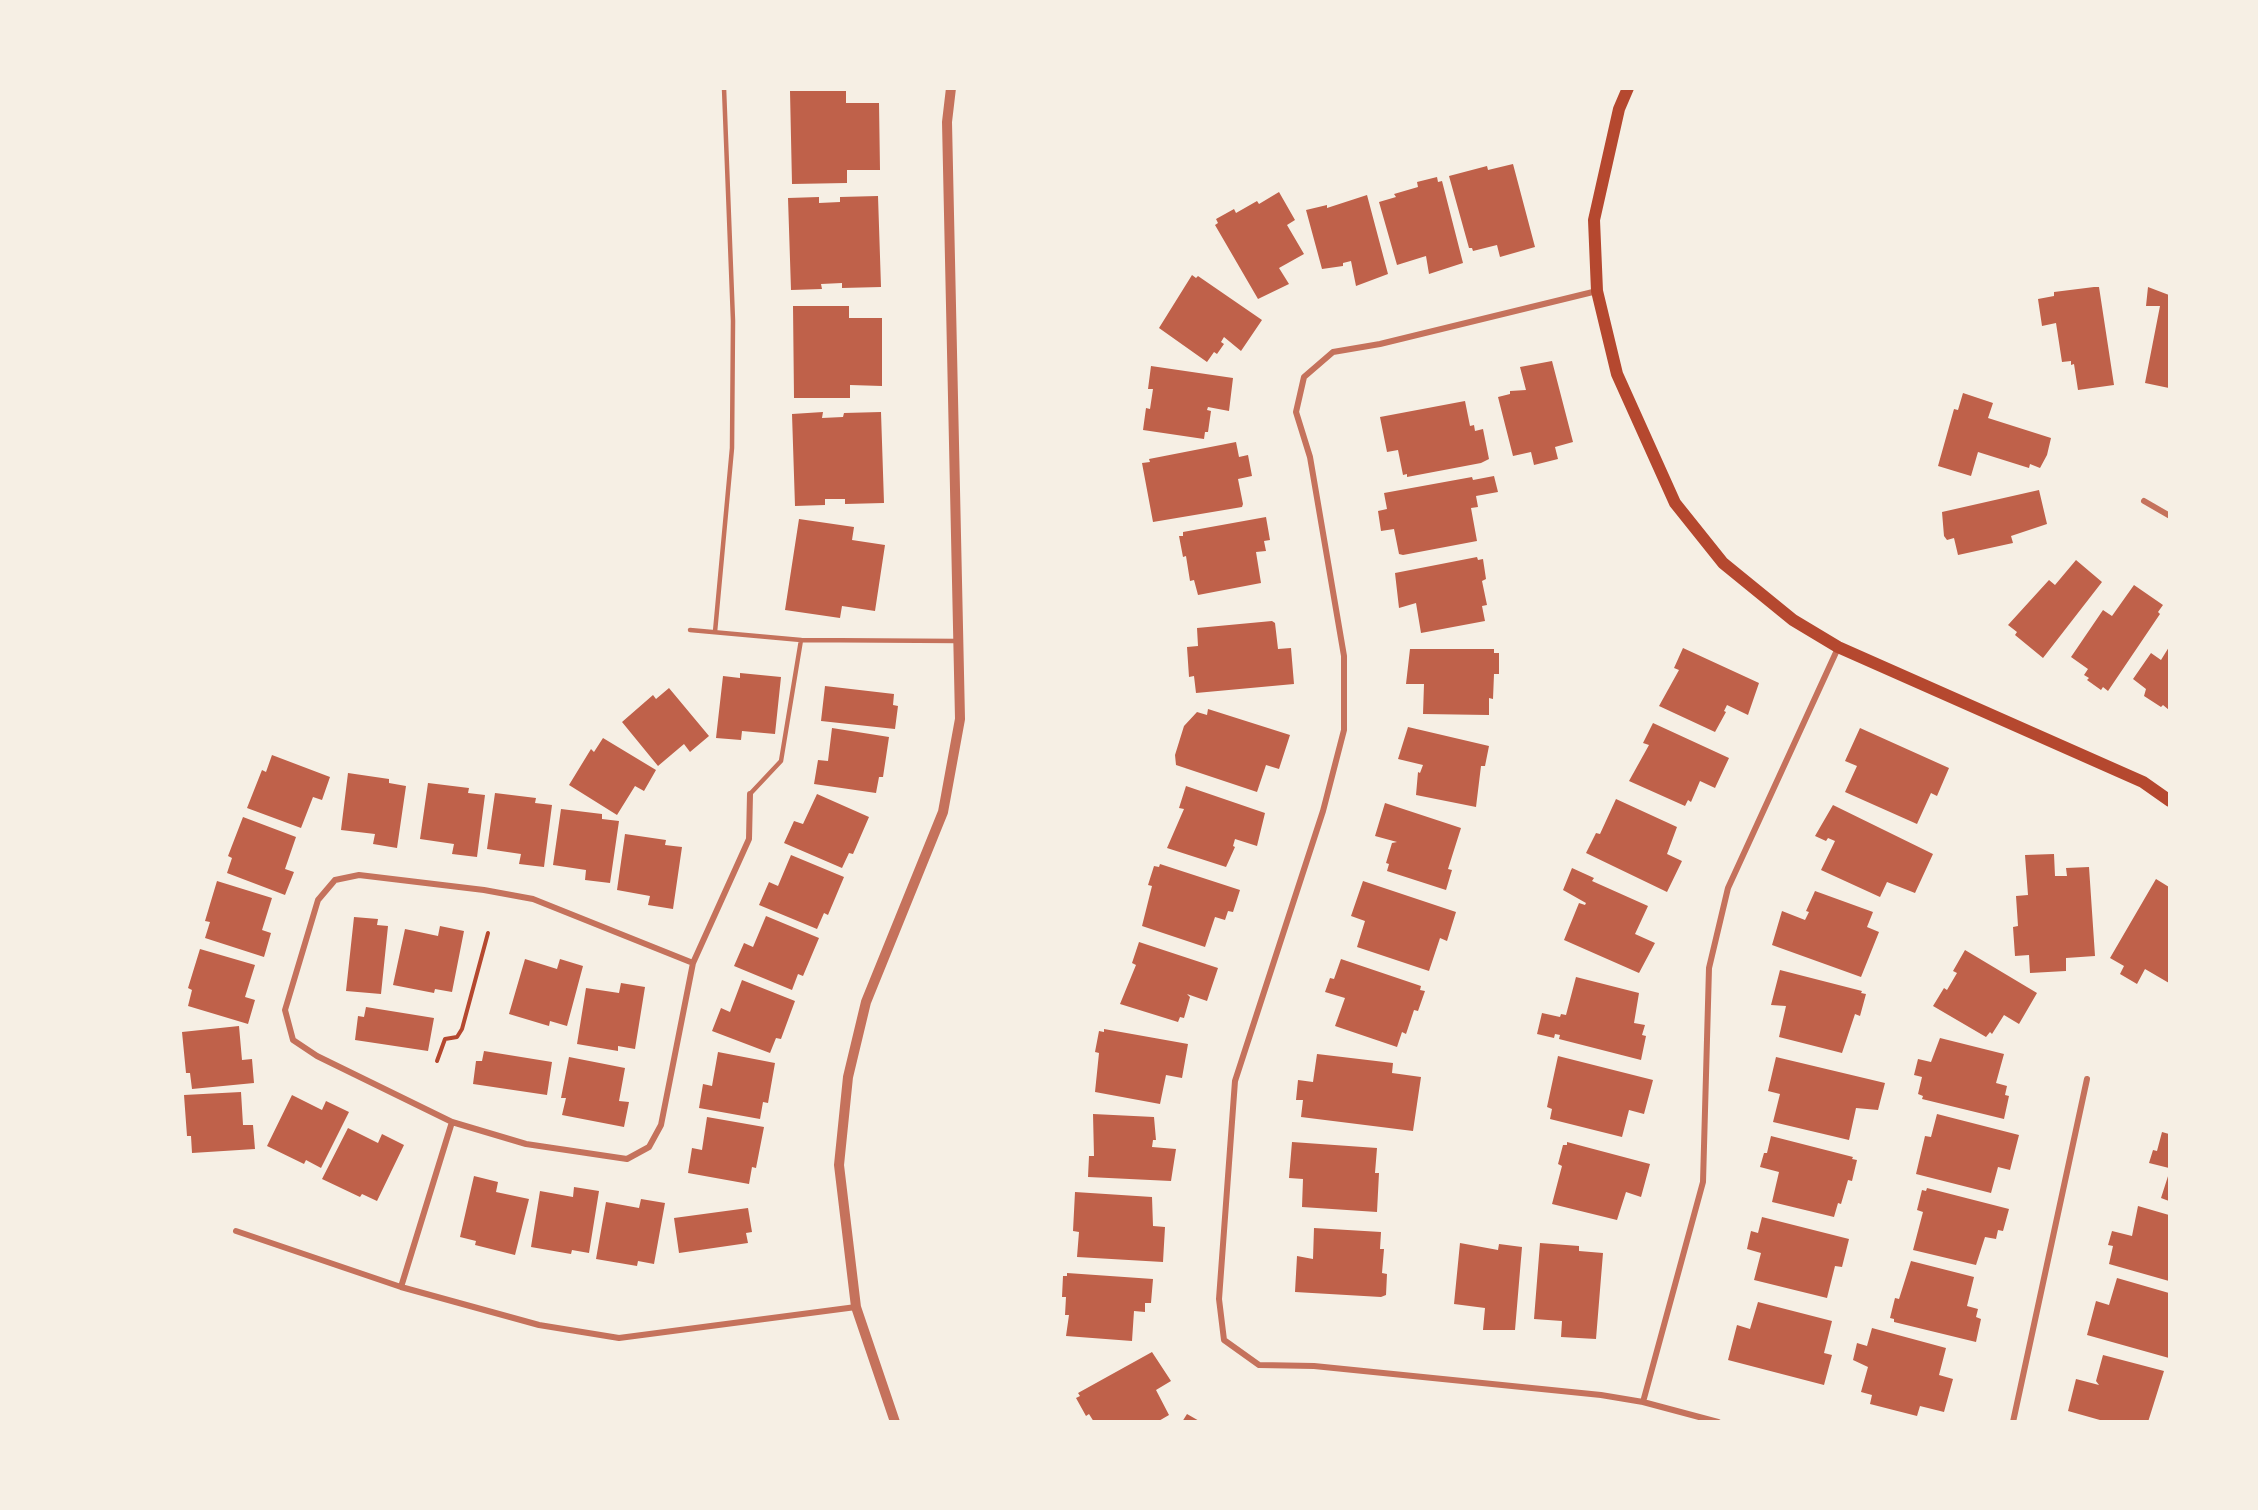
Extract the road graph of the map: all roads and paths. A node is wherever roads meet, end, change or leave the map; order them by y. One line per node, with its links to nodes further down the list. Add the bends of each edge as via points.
1 (724, 88): 8 (lane, via 732,448)
2 (951, 88): 10 (street, via 947,122)
3 (1628, 88): 4 (main road, via 1619,109 1594,220)
4 (1598, 291): 11 (main road, via 1617,374 1675,503 1723,563 1793,620); 22 (street, via 1333,352 1304,377 1296,412 1310,457 1344,656 1344,730 1323,811 1234,1081 1219,1299 1224,1340 1259,1365 1325,1367)
5 (2144, 501): 6 (street)
6 (2169, 516)
7 (690, 630): 8 (lane)
8 (715, 632): 9 (lane)
9 (801, 640): 10 (lane); 12 (lane, via 782,761)
10 (959, 641): 21 (street, via 960,719 943,812 866,1002 848,1077 839,1165)
11 (1838, 647): 13 (main road, via 2143,782); 22 (street, via 1728,888 1709,968 1703,1182)
12 (750, 794): 15 (street, via 748,839)
13 (2169, 801)
14 (488, 933): 16 (path, via 462,1029 457,1037 446,1039)
15 (693, 963): 18 (street, via 661,1125 649,1147 627,1159 526,1144); 18 (street, via 533,899 359,875 335,880 318,900 285,1010 292,1040)
16 (437, 1060)
17 (2087, 1079): 25 (street)
18 (452, 1122): 20 (street)
19 (236, 1231): 20 (street)
20 (401, 1287): 21 (street, via 539,1325 619,1338)
21 (856, 1307): 23 (street)
22 (1643, 1402): 24 (street)
23 (895, 1422)
24 (1718, 1422)
25 (2013, 1422)

